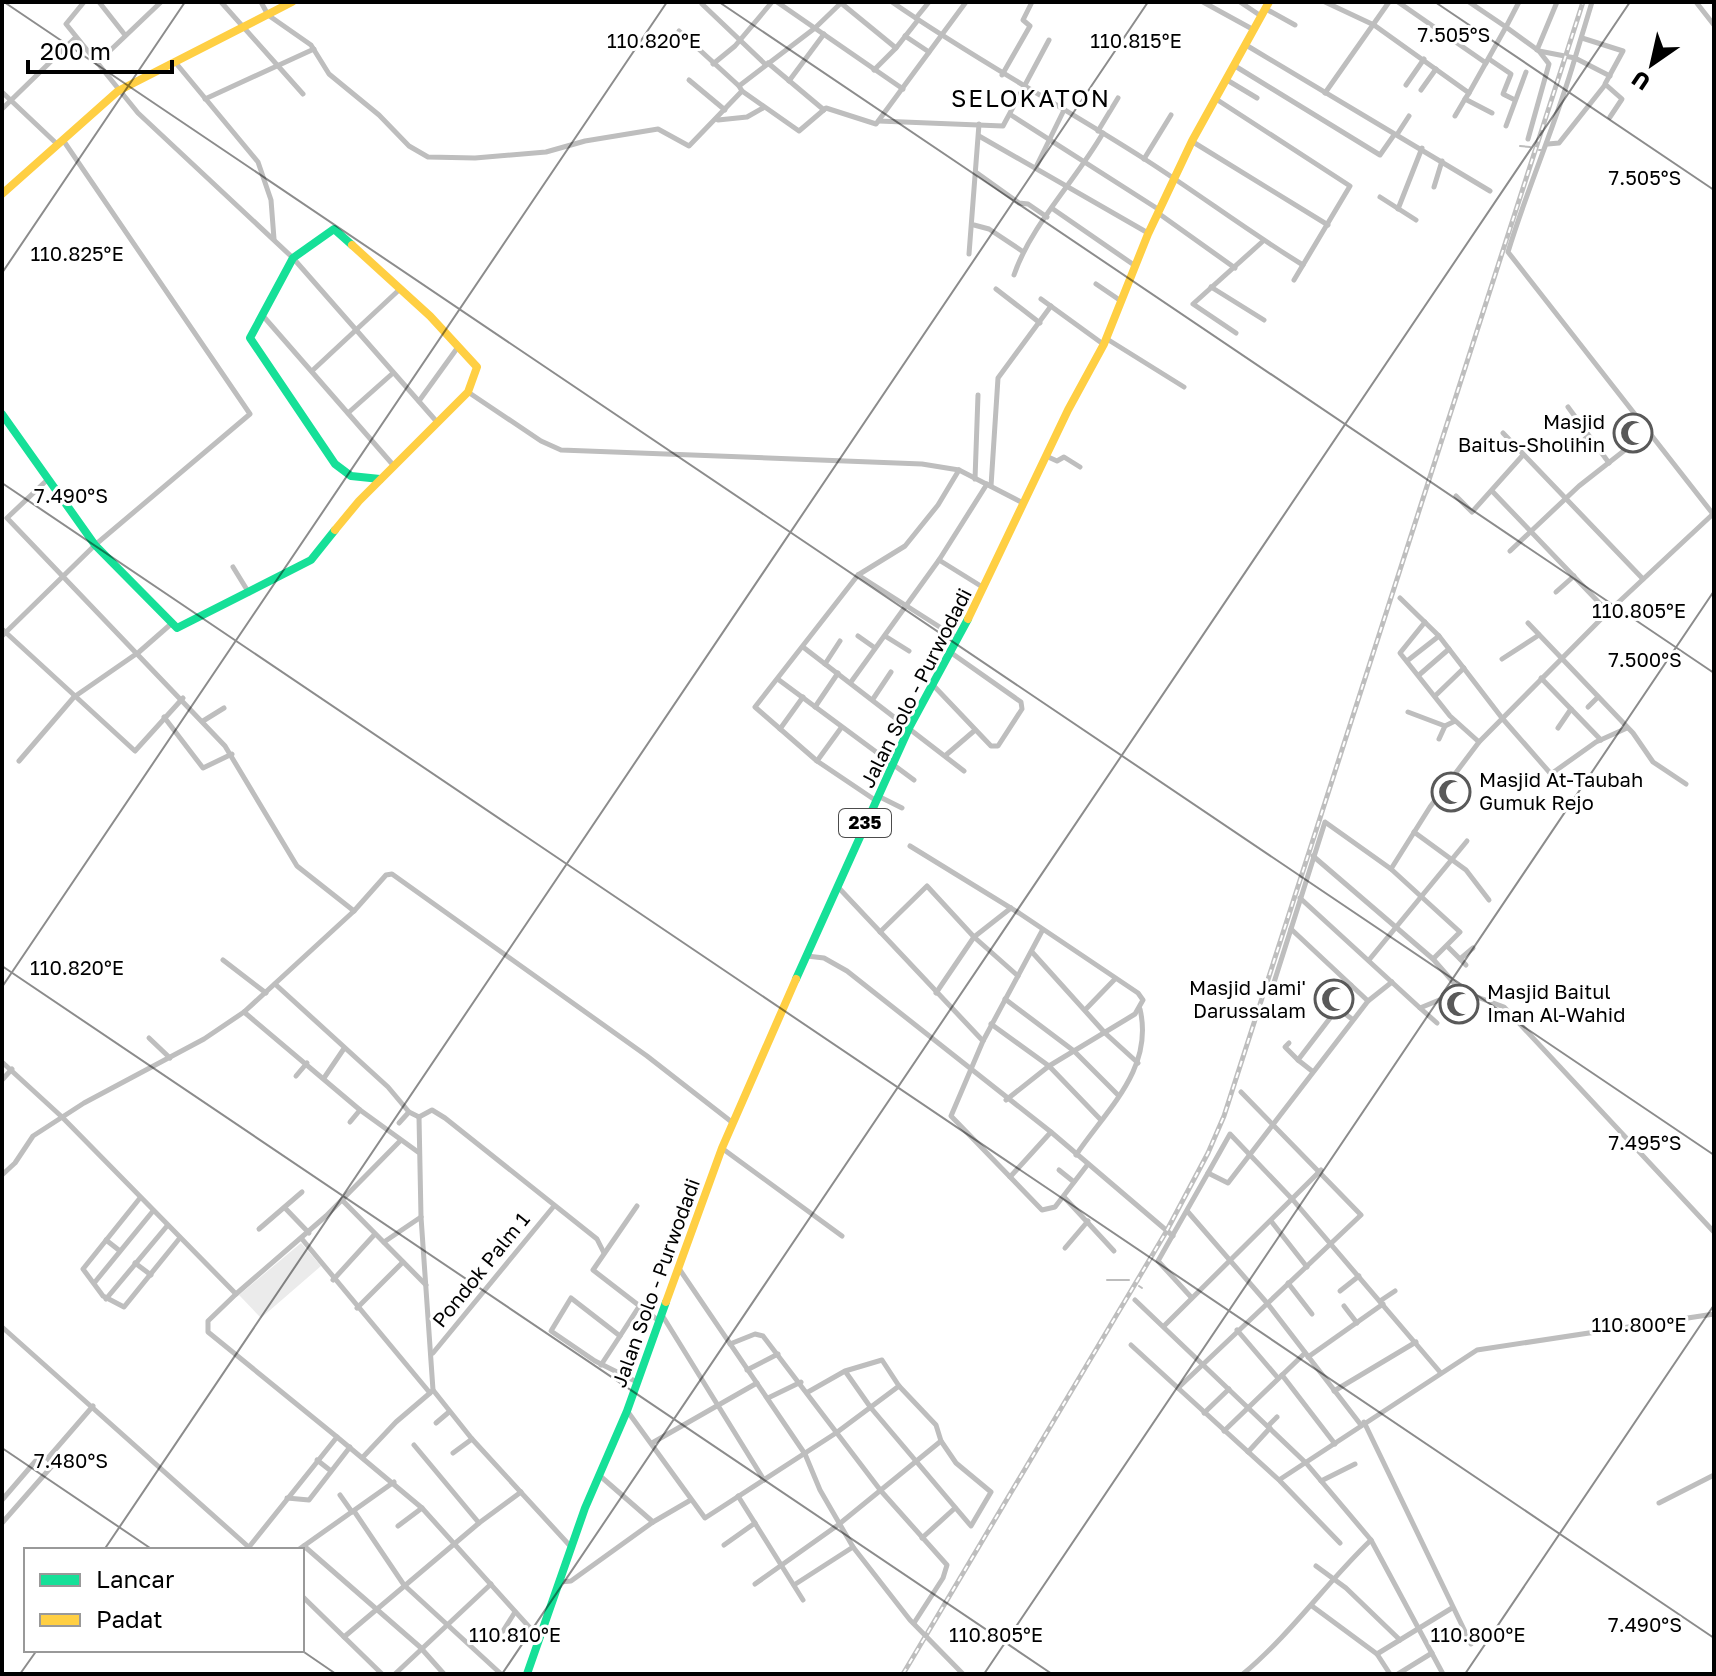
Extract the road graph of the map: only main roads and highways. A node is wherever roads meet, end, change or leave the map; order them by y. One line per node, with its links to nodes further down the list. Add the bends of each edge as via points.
1 (292, 2): 3 (main road, via 118,91)
2 (1265, 9): 6 (main road, Jalan Solo - Purwodadi / 235, via 1192,141 1105,342 985,588 910,726 837,886 722,1148)
3 (2, 194)
4 (2, 414): 5 (main road, via 95,545 180,629 311,560)
5 (380, 479): 5 (main road, via 351,476 335,464 253,343 251,332 293,258 334,229 401,288 477,367 468,392)
6 (527, 1674)

